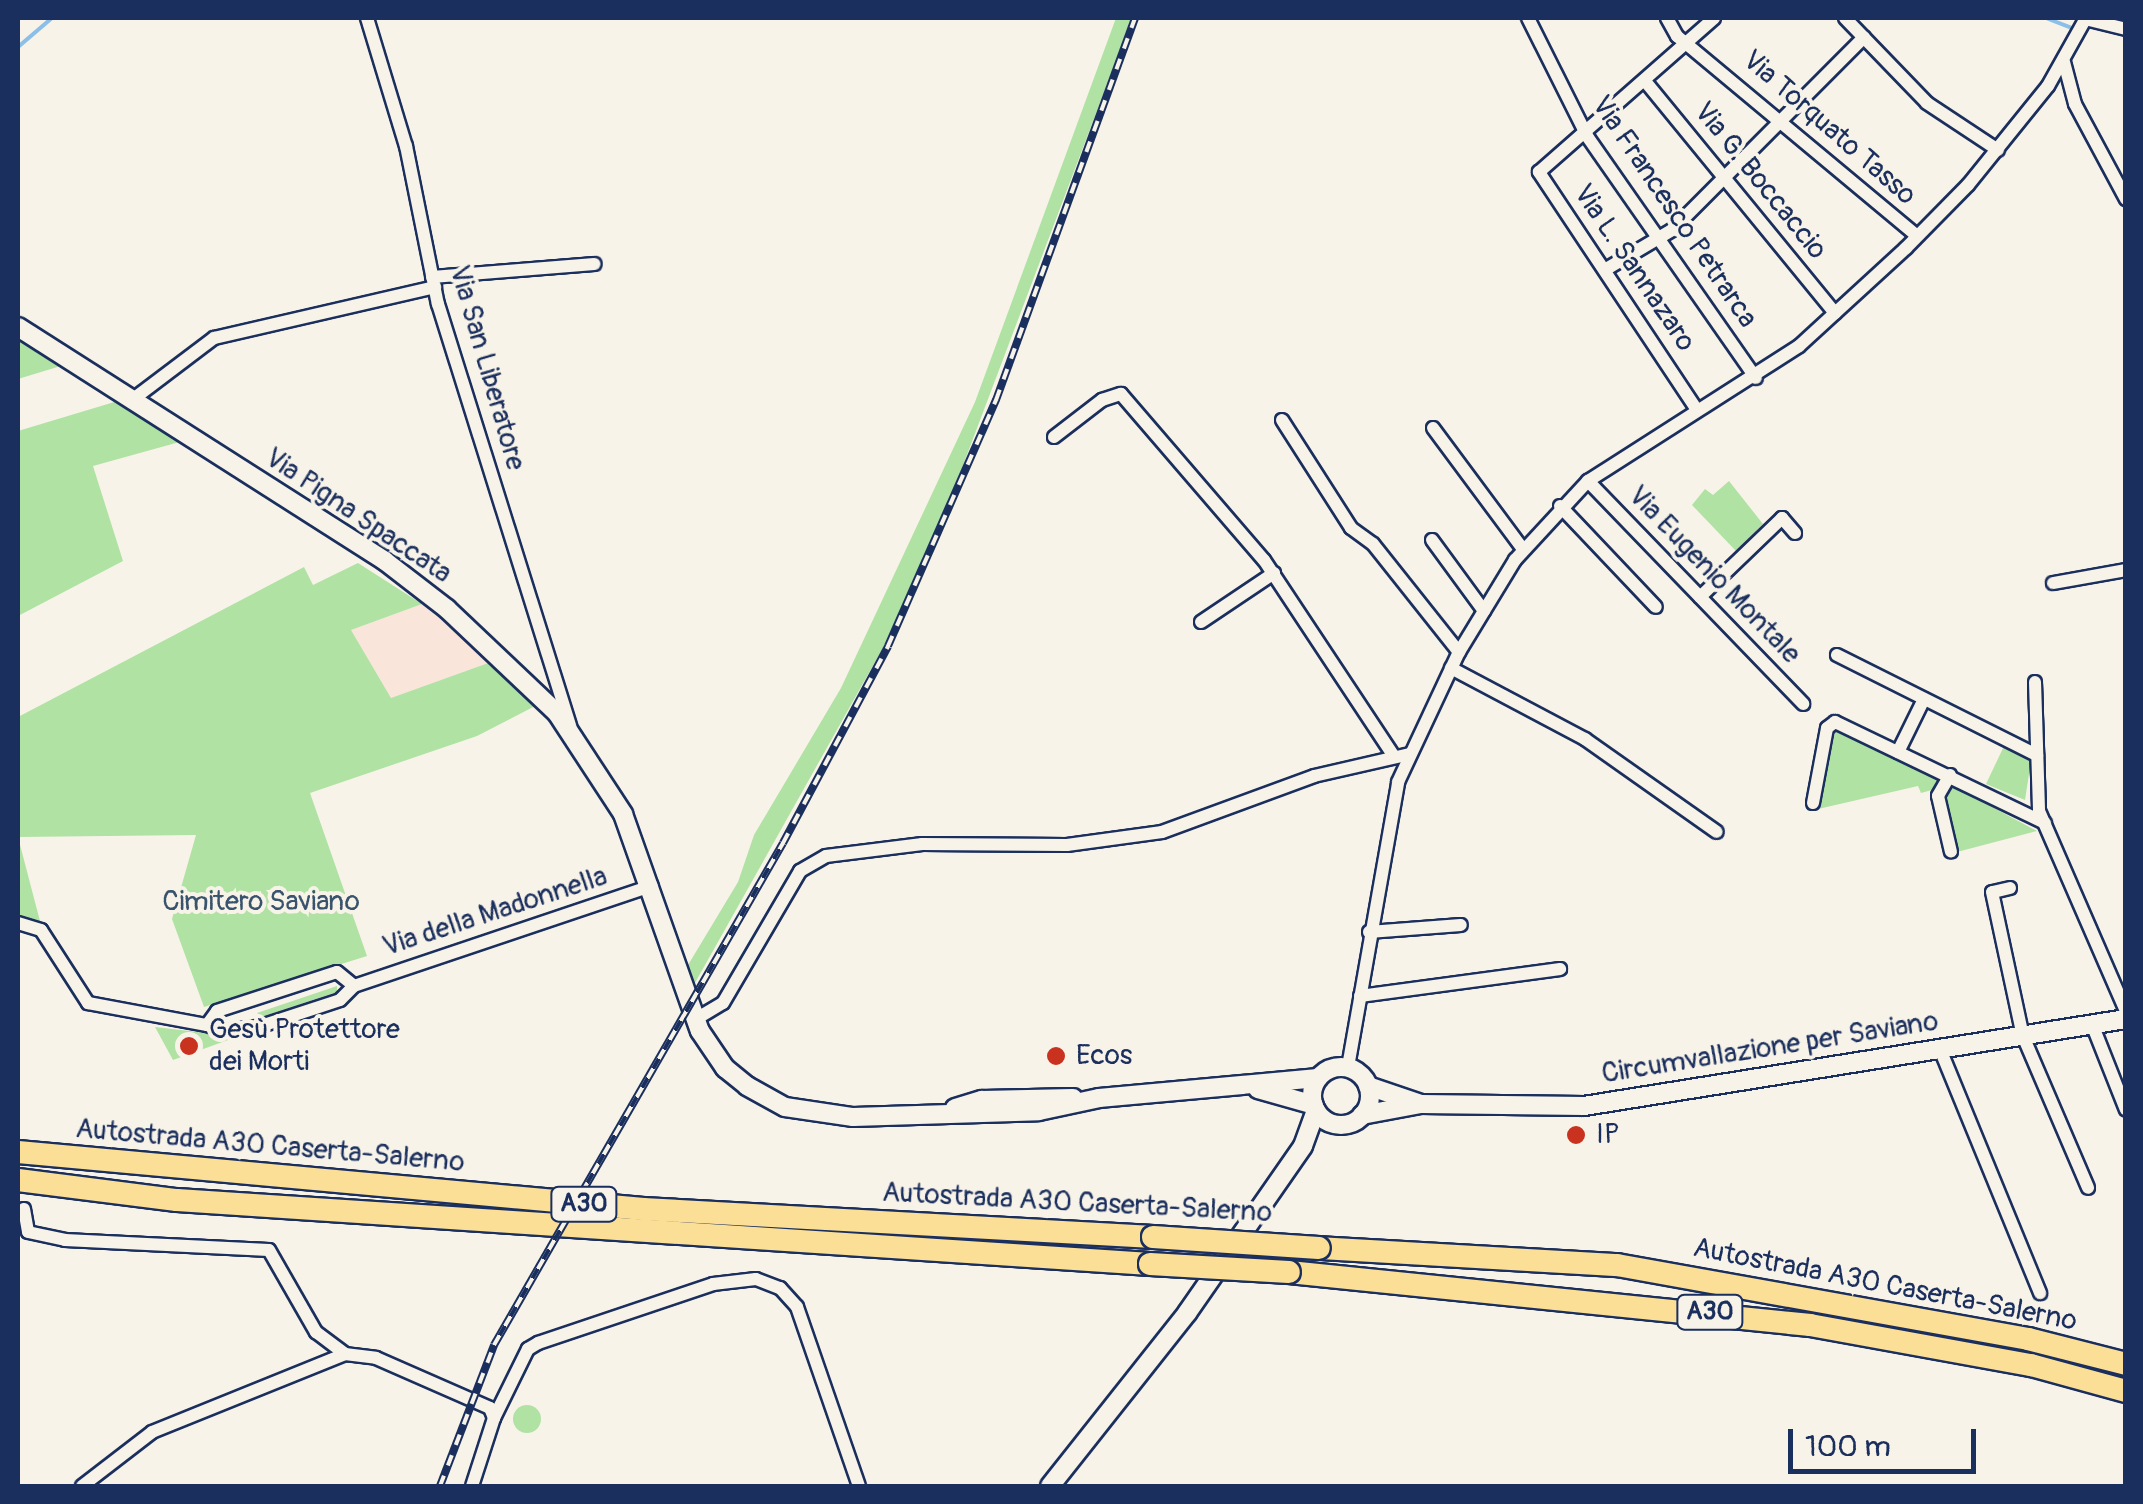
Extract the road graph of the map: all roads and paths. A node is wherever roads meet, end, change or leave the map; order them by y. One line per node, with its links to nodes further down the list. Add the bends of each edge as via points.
1 (367, 18): 23 (street, Via San Liberatore, via 406,146)
2 (1528, 18): 15 (street, Via Francesco Petrarca)
3 (1666, 18): 9 (street, Via Torquato Tasso, via 1677,36)
4 (1714, 18): 9 (street, Via L. Sannazaro)
5 (1845, 18): 8 (street)
6 (2086, 18): 7 (street); 10 (street)
7 (2122, 24)
8 (1864, 37): 14 (street); 16 (street, via 1927,103)
9 (1690, 41): 11 (street, Via L. Sannazaro); 14 (street, Via Torquato Tasso)
10 (2064, 62): 12 (street); 13 (street)
11 (1645, 81): 15 (street, Via L. Sannazaro); 17 (street, Via G. Boccaccio)
12 (2048, 86): 13 (street); 16 (street)
13 (2074, 104): 18 (street)
14 (1781, 121): 17 (street); 19 (street, Via Torquato Tasso, via 1848,185)
15 (1587, 136): 20 (street, Via Francesco Petrarca); 22 (street, Via L. Sannazaro, via 1539,172)
16 (1998, 150): 19 (street)
17 (1726, 175): 20 (street); 24 (street, Via G. Boccaccio)
18 (2126, 199)
19 (1918, 236): 24 (street)
20 (1655, 240): 22 (street); 26 (street, Via Francesco Petrarca)
21 (594, 264): 23 (street)
22 (1608, 268): 28 (street, Via L. Sannazaro)
23 (433, 282): 27 (street, via 214,338); 50 (street, Via San Liberatore)
24 (1834, 313): 26 (street)
25 (18, 326): 27 (main road, Via Pigna Spaccata)
26 (1756, 378): 28 (street)
27 (132, 400): 50 (main road, Via Pigna Spaccata, via 384,561 476,634)
28 (1697, 410): 32 (street)
29 (1282, 420): 44 (street, via 1351,528 1373,544)
30 (1433, 428): 36 (street)
31 (1054, 436): 38 (street, via 1102,400 1121,394)
32 (1588, 480): 33 (street); 40 (street, Via Eugenio Montale)
33 (1560, 506): 36 (street); 41 (street)
34 (1795, 532): 40 (street, via 1782,518)
35 (1432, 540): 42 (street)
36 (1524, 549): 42 (street)
37 (2126, 570): 39 (street)
38 (1274, 573): 43 (street); 52 (street)
39 (2053, 583)
40 (1700, 597): 49 (street, Via Eugenio Montale)
41 (1656, 606)
42 (1484, 611): 44 (street)
43 (1202, 622)
44 (1459, 652): 46 (street)
45 (1837, 655): 48 (street)
46 (1451, 668): 53 (street); 58 (street, via 1585,738)
47 (2035, 682): 54 (street)
48 (1924, 698): 51 (street); 54 (street)
49 (1803, 704)
50 (571, 729): 60 (main road, Via Pigna Spaccata, via 623,814)
51 (1898, 752): 55 (street); 56 (street, via 1830,723)
52 (1393, 754): 53 (street); 71 (street, via 1162,832 1067,845 922,844 826,856 800,871 723,1003)
53 (1410, 754): 64 (street, via 1398,782)
54 (2037, 755): 57 (street)
55 (1950, 775): 57 (street); 59 (street, via 1938,796)
56 (1813, 803)
57 (2045, 823): 68 (street)
58 (1716, 832)
59 (1951, 852)
60 (652, 886): 66 (street, Via della Madonnella); 71 (main road, Via Pigna Spaccata)
61 (2010, 888): 72 (street, via 1992,892)
62 (18, 923): 70 (street, Via della Madonnella, via 40,930 88,1003)
63 (1461, 926): 64 (street)
64 (1369, 932): 67 (street)
65 (1560, 969): 67 (street)
66 (354, 986): 70 (street, Via della Madonnella, via 340,1000 261,1026 226,1031); 70 (street, Via della Madonnella, via 337,972 217,1010)
67 (1360, 996): 74 (street)
68 (2126, 1015): 69 (main road, Circumvallazione per Saviano)
69 (2092, 1024): 72 (main road, Circumvallazione per Saviano); 80 (street)
70 (207, 1025)
71 (698, 1025): 76 (main road, Via Pigna Spaccata, via 724,1068 786,1107 853,1117 1039,1111)
72 (2023, 1036): 73 (main road, Circumvallazione per Saviano); 86 (street)
73 (1940, 1049): 78 (main road, Circumvallazione per Saviano, via 1584,1106); 88 (street)
74 (1348, 1068): 75 (main road); 77 (main road)
75 (1318, 1078): 76 (main road, Via Pigna Spaccata); 79 (main road)
76 (1243, 1086): 79 (main road)
77 (1368, 1086): 78 (main road, Circumvallazione per Saviano); 81 (main road)
78 (1421, 1104): 81 (main road, Circumvallazione per Saviano)
79 (1315, 1108): 82 (main road); 83 (main road)
80 (2126, 1110)
81 (1362, 1115): 82 (main road)
82 (1338, 1124): 83 (main road)
83 (1304, 1146): 93 (main road, via 1205,1288)
84 (18, 1152): 90 (highway, Autostrada A30 Caserta-Salerno / A30, bridge, via 644,1209 1617,1265 2028,1339)
85 (18, 1180): 91 (highway, Autostrada A30 Caserta-Salerno / A30, bridge, via 236,1204 1289,1272 1619,1300 1810,1325 2031,1365)
86 (2088, 1188)
87 (24, 1209): 89 (street, via 28,1232 64,1240 269,1250 316,1332)
88 (2040, 1293)
89 (346, 1354): 92 (street, via 376,1358 452,1387 482,1401); 94 (street, via 152,1432)
90 (2126, 1364)
91 (2126, 1392)
92 (494, 1418): 95 (street); 96 (street, via 528,1349 538,1342 737,1277 780,1288 797,1307)
93 (1049, 1485)
94 (82, 1486)
95 (472, 1486)
96 (859, 1486)

